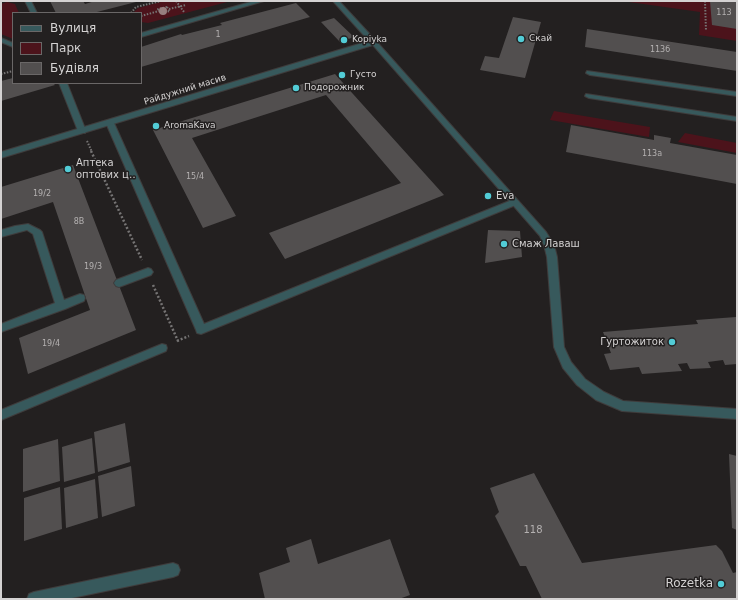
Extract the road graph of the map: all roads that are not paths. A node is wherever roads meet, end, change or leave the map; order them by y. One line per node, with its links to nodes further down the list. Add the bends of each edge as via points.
1 (28, 1): 4 (street)
2 (261, 1): 5 (street)
3 (336, 1): 7 (street)
4 (34, 12)
5 (142, 35)
6 (1, 40): 8 (street)
7 (374, 42): 14 (street, Райдужний масив); 17 (street)
8 (12, 45)
9 (590, 72): 11 (street)
10 (63, 84): 15 (street)
11 (737, 94)
12 (589, 96): 13 (street)
13 (737, 119)
14 (110, 123): 15 (street, Райдужний масив); 17 (street, via 201,330)
15 (82, 131): 16 (street, Райдужний масив)
16 (1, 155)
17 (515, 202): 25 (street, via 543,234 549,245 559,346 567,365 581,382 600,396 622,406)
18 (1, 234): 22 (street, via 28,227 37,232)
19 (148, 272): 20 (street)
20 (119, 283)
21 (80, 298): 22 (street)
22 (61, 306): 23 (street)
23 (1, 328)
24 (162, 348): 26 (street)
25 (737, 414)
26 (1, 415)
27 (173, 570): 28 (street)
28 (34, 599)

